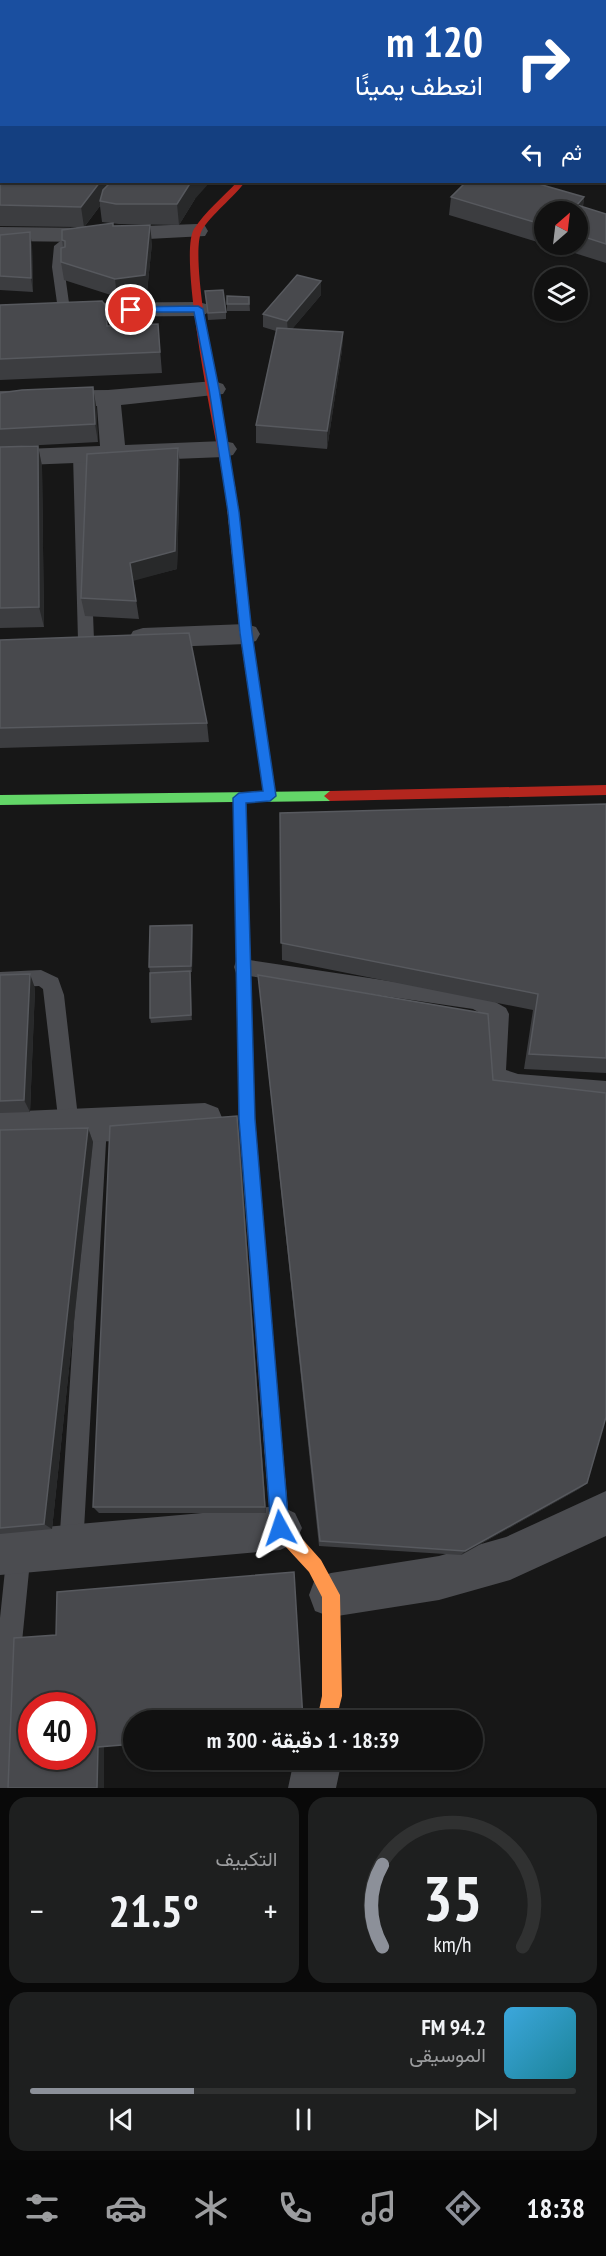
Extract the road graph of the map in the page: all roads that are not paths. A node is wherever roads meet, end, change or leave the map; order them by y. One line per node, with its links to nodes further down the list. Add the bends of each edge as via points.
1 (240, 183): 3 (street)
2 (88, 228): 3 (street); 4 (street); 6 (lane, via 60,246 58,267)
3 (197, 231): 5 (street, via 194,265)
4 (0, 234)
5 (198, 309): 6 (street); 8 (street)
6 (64, 310): 7 (street)
7 (0, 314)
8 (214, 389): 9 (street); 11 (street)
9 (108, 398): 10 (street); 12 (street)
10 (0, 399)
11 (224, 449): 12 (street); 15 (street)
12 (113, 454): 13 (street)
13 (80, 455): 14 (street); 16 (lane)
14 (0, 458)
15 (246, 633): 16 (street); 18 (street)
16 (95, 640)
17 (606, 790): 18 (street)
18 (270, 796): 19 (street)
19 (239, 798): 20 (street); 21 (street)
20 (0, 800)
21 (243, 967): 23 (lane, via 476,1001 499,1014 498,1077 518,1083); 24 (street)
22 (0, 980): 25 (lane, via 41,978 51,984)
23 (606, 1090)
24 (247, 1119): 25 (street); 28 (street)
25 (83, 1126): 26 (street); 29 (lane)
26 (0, 1129)
27 (606, 1514): 31 (street, via 500,1560 439,1578)
28 (280, 1528): 29 (street); 31 (street, via 315,1566)
29 (70, 1547): 30 (street)
30 (10, 1552): 34 (lane)
31 (332, 1595): 32 (street)
32 (329, 1710)
33 (316, 1770): 35 (street)
34 (3, 1788)
35 (312, 1788)

